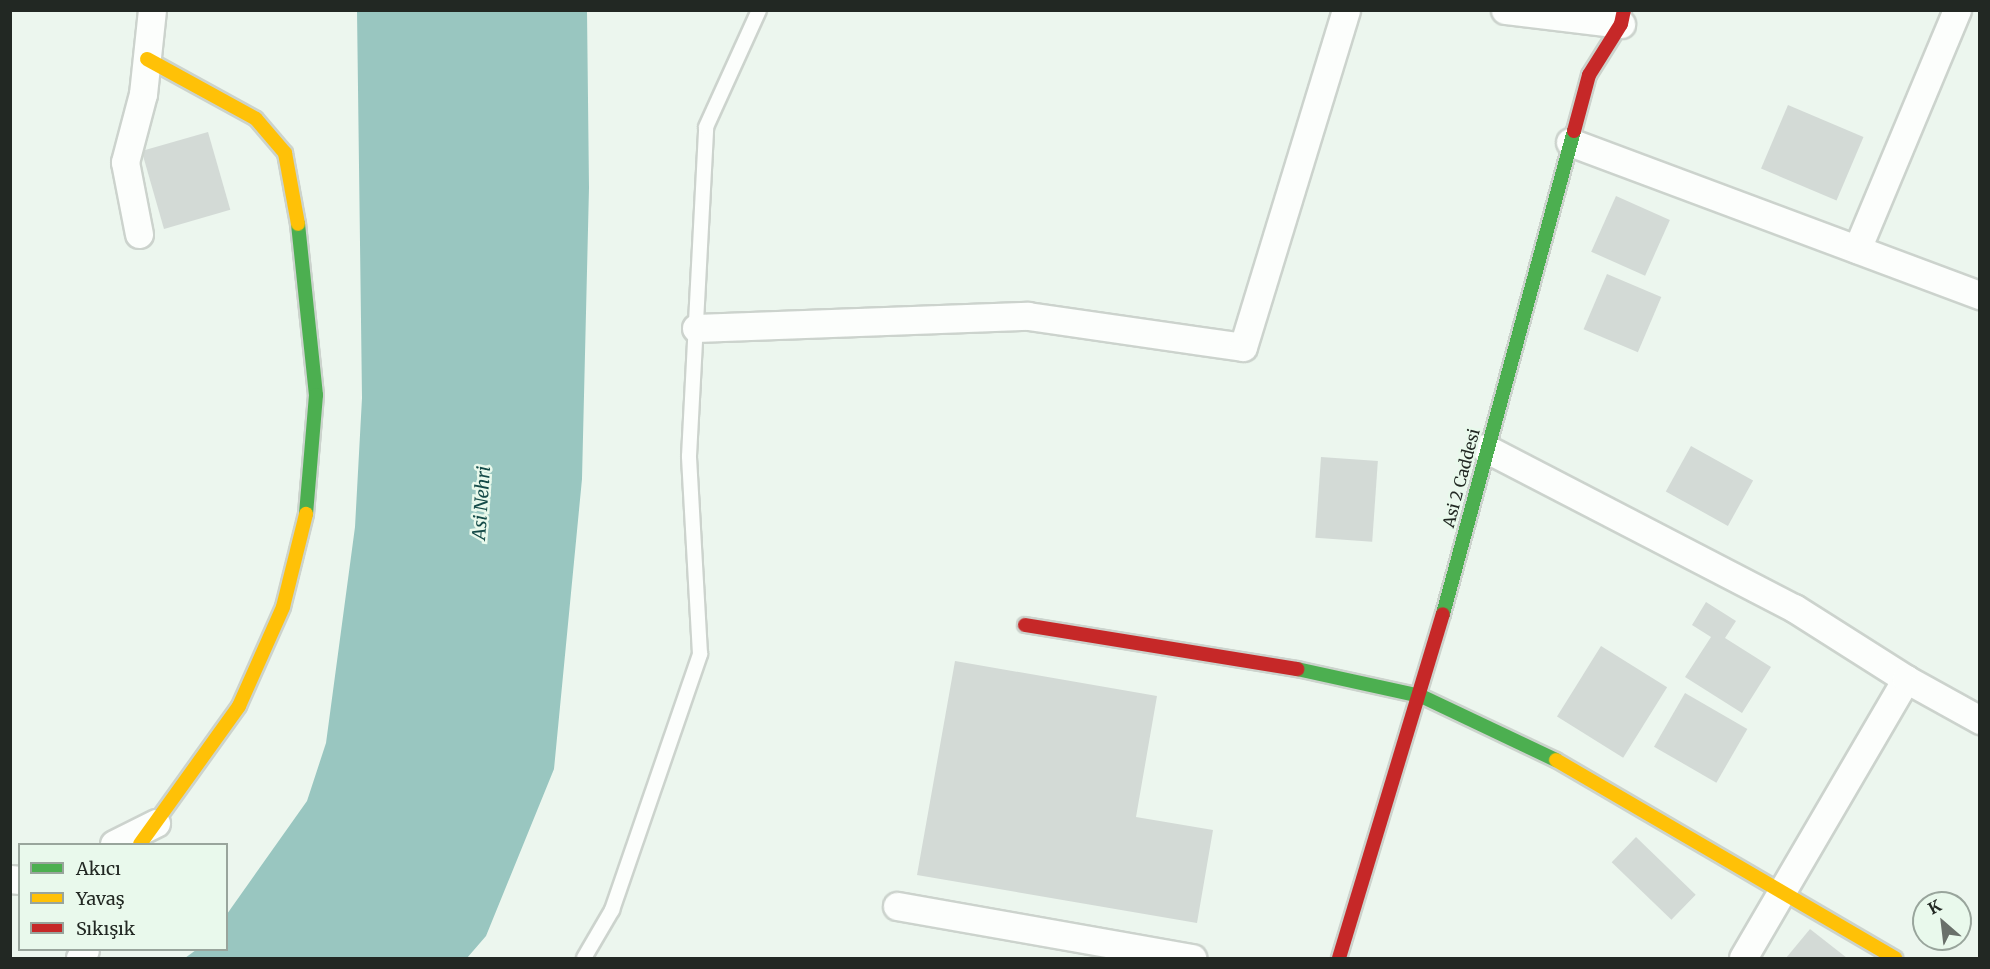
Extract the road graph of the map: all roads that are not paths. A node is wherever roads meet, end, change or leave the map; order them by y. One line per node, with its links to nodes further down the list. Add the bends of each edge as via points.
1 (152, 10): 7 (street)
2 (759, 10): 12 (lane, via 706,128)
3 (1347, 10): 12 (street, via 1243,347 1028,316)
4 (1505, 10): 6 (street)
5 (1957, 10): 10 (street)
6 (1622, 17): 8 (street, Asi 2 Caddesi, via 1589,75)
7 (147, 59): 9 (street, via 143,94 125,162); 18 (street, via 256,119 285,153 295,199 316,395 306,518 283,607 239,706)
8 (1570, 141): 10 (street); 13 (street, Asi 2 Caddesi)
9 (139, 234)
10 (1857, 249): 11 (street)
11 (1980, 295)
12 (696, 328): 22 (lane, via 689,456 700,654 612,910)
13 (1485, 448): 15 (street, via 1794,608); 16 (street, Asi 2 Caddesi)
14 (1025, 625): 16 (street, via 1258,660)
15 (1906, 678): 17 (street); 20 (street)
16 (1421, 696): 20 (street, via 1528,743); 24 (street, Asi 2 Caddesi, via 1379,818)
17 (1980, 720)
18 (148, 834): 19 (street)
19 (117, 843)
20 (1783, 890): 25 (street); 26 (street)
21 (897, 906): 23 (street)
22 (584, 958)
23 (1192, 958)
24 (1339, 958)
25 (1743, 958)
26 (1895, 958)

